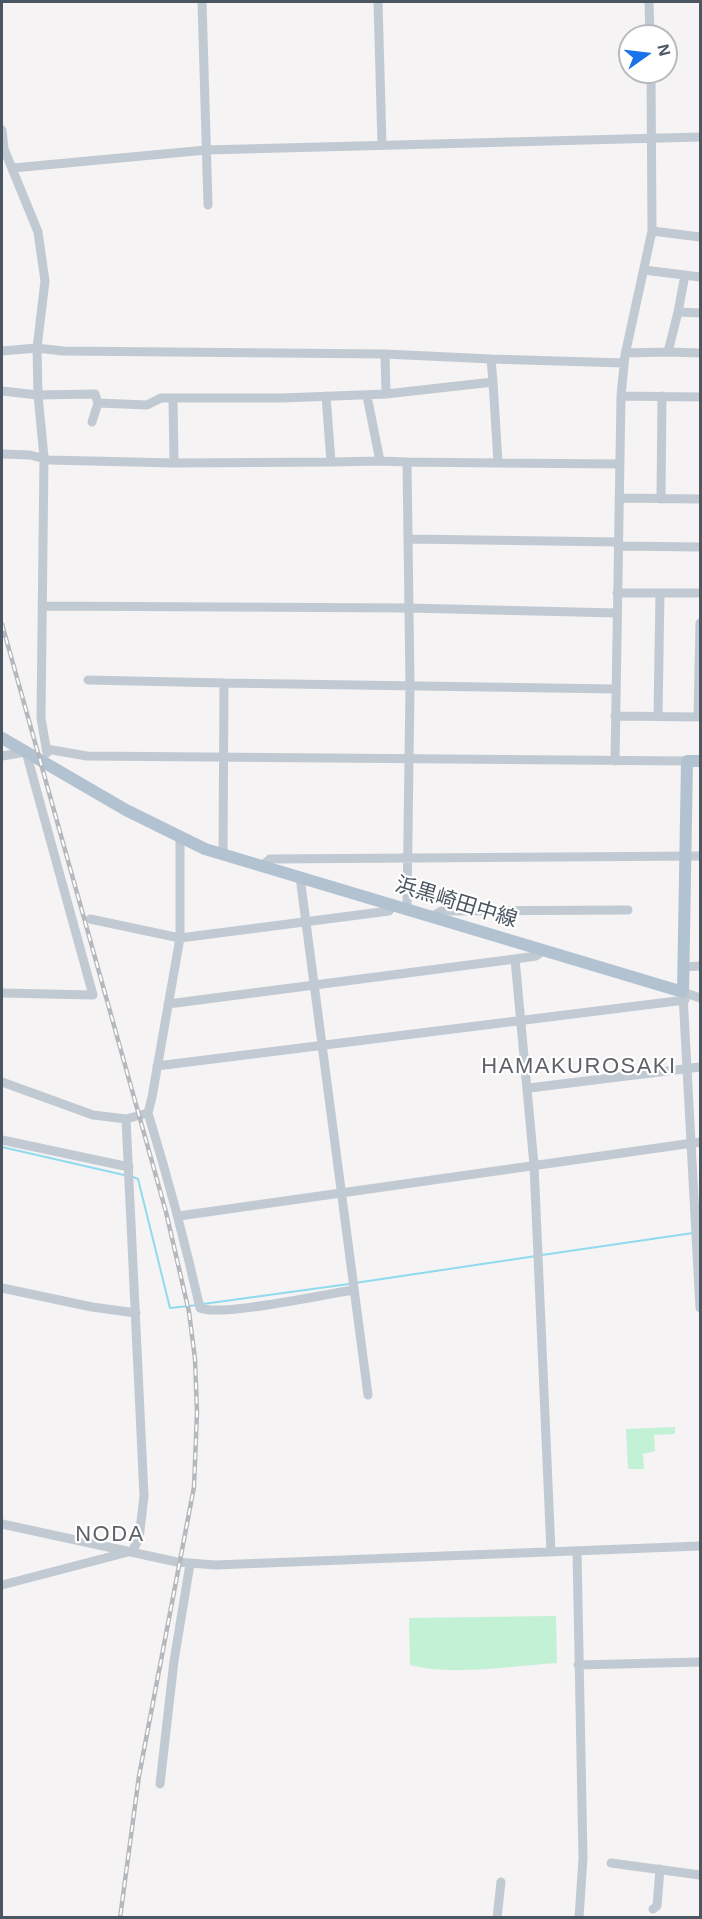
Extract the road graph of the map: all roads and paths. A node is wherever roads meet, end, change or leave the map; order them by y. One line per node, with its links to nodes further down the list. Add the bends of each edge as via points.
1 (202, 2): 11 (street)
2 (378, 2): 9 (street)
3 (650, 2): 4 (street)
4 (650, 24)
5 (651, 84): 8 (street)
6 (2, 130): 10 (street)
7 (700, 137): 8 (street)
8 (652, 138): 9 (street); 14 (street)
9 (382, 145): 11 (street)
10 (3, 147): 12 (street)
11 (206, 150): 12 (street); 13 (street)
12 (13, 168): 21 (street, via 38,232 45,281)
13 (208, 205)
14 (652, 231): 15 (street); 16 (street)
15 (700, 237)
16 (644, 270): 17 (street); 26 (street)
17 (686, 275): 18 (street); 19 (street)
18 (700, 277)
19 (678, 312): 20 (street); 23 (street)
20 (700, 313)
21 (37, 348): 22 (street); 25 (street); 31 (street)
22 (2, 351)
23 (668, 352): 24 (street); 26 (street)
24 (700, 352)
25 (385, 354): 27 (street); 30 (street)
26 (625, 358): 27 (street); 34 (street)
27 (491, 359): 28 (street)
28 (493, 382): 30 (street); 45 (street)
29 (2, 391): 31 (street)
30 (386, 394): 33 (street)
31 (38, 396): 38 (street, via 95,394); 41 (street)
32 (326, 396): 33 (street); 37 (street); 43 (street)
33 (367, 396): 42 (street)
34 (621, 396): 35 (street); 47 (street)
35 (662, 396): 36 (street); 49 (street)
36 (700, 397)
37 (173, 399): 38 (street, via 161,398 147,405); 46 (street)
38 (99, 404): 39 (street)
39 (92, 422)
40 (2, 454): 41 (street)
41 (44, 457): 46 (street); 57 (street)
42 (380, 461): 43 (street); 44 (street)
43 (331, 462): 46 (street)
44 (407, 462): 45 (street); 51 (street)
45 (498, 462): 47 (street)
46 (174, 463)
47 (620, 464): 48 (street)
48 (619, 498): 49 (street); 52 (street)
49 (661, 499): 50 (street)
50 (700, 499)
51 (409, 539): 52 (street); 58 (street)
52 (618, 544): 53 (street); 54 (street)
53 (700, 547)
54 (617, 593): 55 (street); 59 (street)
55 (660, 593): 56 (street); 66 (street)
56 (700, 593)
57 (43, 606): 58 (street); 69 (street, via 41,718)
58 (409, 608): 59 (street); 63 (street)
59 (617, 613): 64 (street)
60 (700, 623): 67 (street)
61 (88, 681): 62 (street)
62 (224, 683): 63 (street); 72 (street)
63 (410, 686): 64 (street); 73 (street)
64 (616, 689): 65 (street)
65 (615, 716): 66 (street); 74 (street)
66 (658, 716): 67 (street)
67 (699, 717)
68 (2, 738): 70 (main road, 浜黒崎田中線)
69 (46, 749): 72 (street, via 87,756); 77 (street)
70 (26, 752): 71 (street); 77 (main road, 浜黒崎田中線); 97 (street, via 93,995)
71 (2, 756)
72 (223, 756): 73 (street); 79 (street)
73 (409, 758): 74 (street); 82 (street)
74 (615, 761): 75 (street)
75 (687, 761): 76 (main road); 80 (main road)
76 (700, 761)
77 (47, 764): 78 (main road, 浜黒崎田中線)
78 (180, 839): 79 (main road, 浜黒崎田中線); 91 (street)
79 (223, 854): 83 (main road, 浜黒崎田中線)
80 (685, 856): 81 (street); 82 (street); 95 (main road)
81 (700, 856)
82 (408, 858): 83 (street, via 270,859); 86 (street)
83 (262, 866): 84 (main road, 浜黒崎田中線)
84 (300, 877): 85 (main road, 浜黒崎田中線); 90 (street)
85 (393, 904): 86 (main road, 浜黒崎田中線); 90 (street, via 389,911)
86 (407, 908): 88 (main road, 浜黒崎田中線)
87 (628, 910): 88 (street, via 441,911)
88 (433, 916): 92 (main road, 浜黒崎田中線)
89 (90, 920): 91 (street)
90 (306, 921): 91 (street); 96 (street)
91 (180, 938): 100 (street)
92 (544, 950): 93 (street, via 536,956); 98 (main road, 浜黒崎田中線)
93 (515, 959): 96 (street); 101 (street)
94 (700, 966): 95 (street)
95 (683, 967): 98 (main road)
96 (315, 985): 100 (street); 102 (street)
97 (2, 993)
98 (684, 996): 99 (street); 101 (street); 104 (street)
99 (700, 998)
100 (168, 1004): 103 (street)
101 (522, 1021): 102 (street); 107 (street)
102 (322, 1047): 103 (street); 114 (street)
103 (157, 1066): 108 (street)
104 (689, 1067): 105 (street); 107 (street); 111 (street)
105 (700, 1067)
106 (2, 1082): 109 (street, via 93,1115)
107 (529, 1088): 112 (street)
108 (148, 1113): 109 (street); 115 (street)
109 (126, 1119): 113 (street)
110 (2, 1140): 113 (street)
111 (696, 1141): 112 (street); 116 (street)
112 (534, 1165): 114 (street); 126 (street)
113 (129, 1167): 120 (street)
114 (341, 1194): 115 (street); 118 (street)
115 (179, 1216): 118 (street, via 200,1308 207,1311)
116 (699, 1224): 119 (street)
117 (2, 1288): 120 (street)
118 (354, 1290): 121 (street)
119 (700, 1308)
120 (136, 1313): 124 (street, via 144,1496 139,1539)
121 (368, 1395)
122 (2, 1524): 124 (street)
123 (700, 1546): 125 (street)
124 (132, 1551): 127 (street); 128 (street)
125 (576, 1551): 126 (street); 130 (street)
126 (551, 1552): 127 (street)
127 (190, 1564): 131 (street)
128 (2, 1585)
129 (700, 1662): 130 (street)
130 (578, 1665): 138 (street, via 583,1858)
131 (160, 1784)
132 (611, 1863): 133 (street)
133 (660, 1869): 134 (street); 136 (street, via 657,1906)
134 (700, 1875)
135 (501, 1882): 137 (street)
136 (653, 1909)
137 (497, 1917)
138 (579, 1917)

